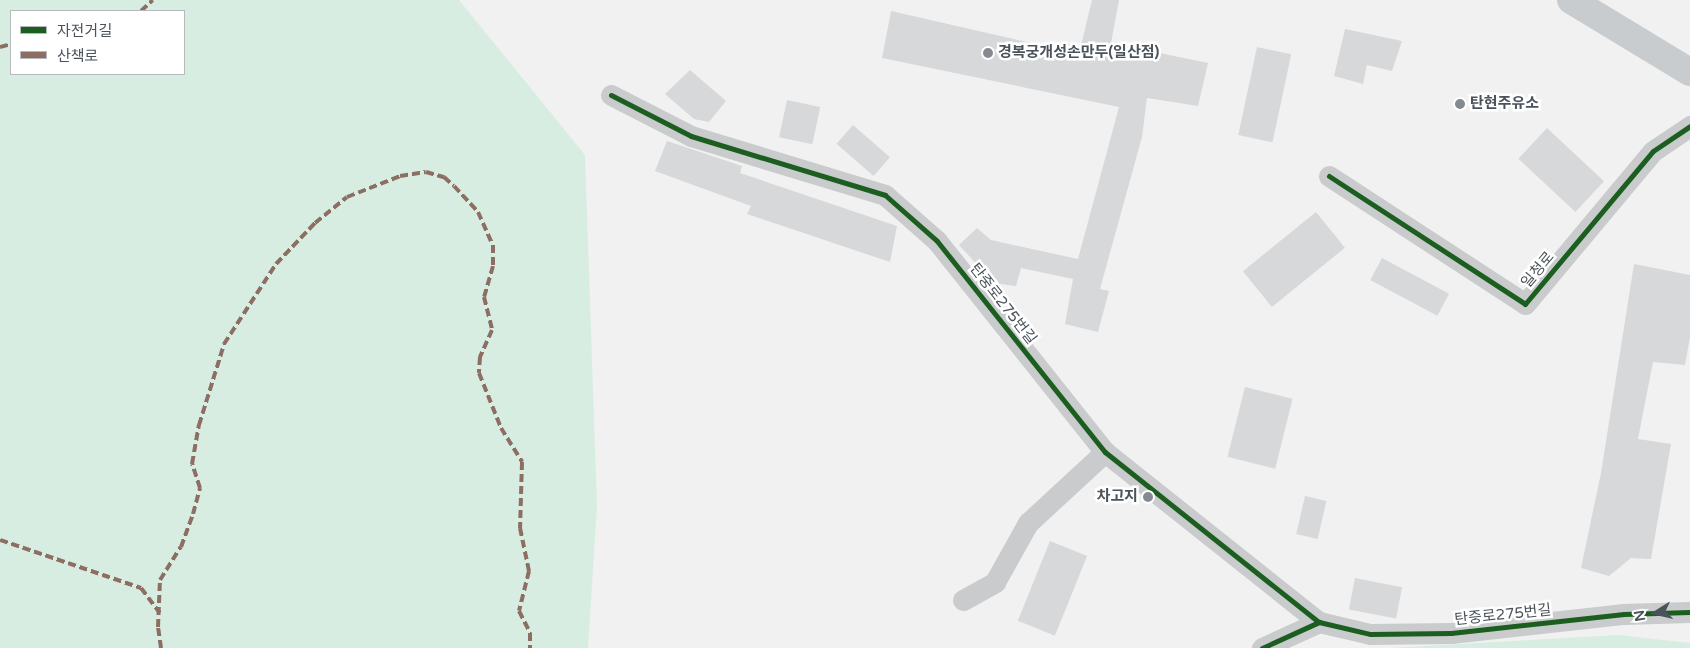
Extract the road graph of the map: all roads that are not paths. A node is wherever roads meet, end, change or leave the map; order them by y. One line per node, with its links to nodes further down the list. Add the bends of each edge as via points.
1 (1571, 0): 2 (street)
2 (1690, 72)
3 (611, 95): 6 (street, 탄중로275번길, via 691,136 885,195 937,241)
4 (1690, 126): 5 (street, 일청로, via 1653,151 1525,304)
5 (1329, 176)
6 (1105, 452): 7 (street, via 1028,523 995,582); 9 (street, 탄중로275번길)
7 (963, 600)
8 (1690, 612): 9 (street, 탄중로275번길, via 1624,614 1451,633 1370,634)
9 (1319, 622): 10 (street)
10 (1262, 648)

